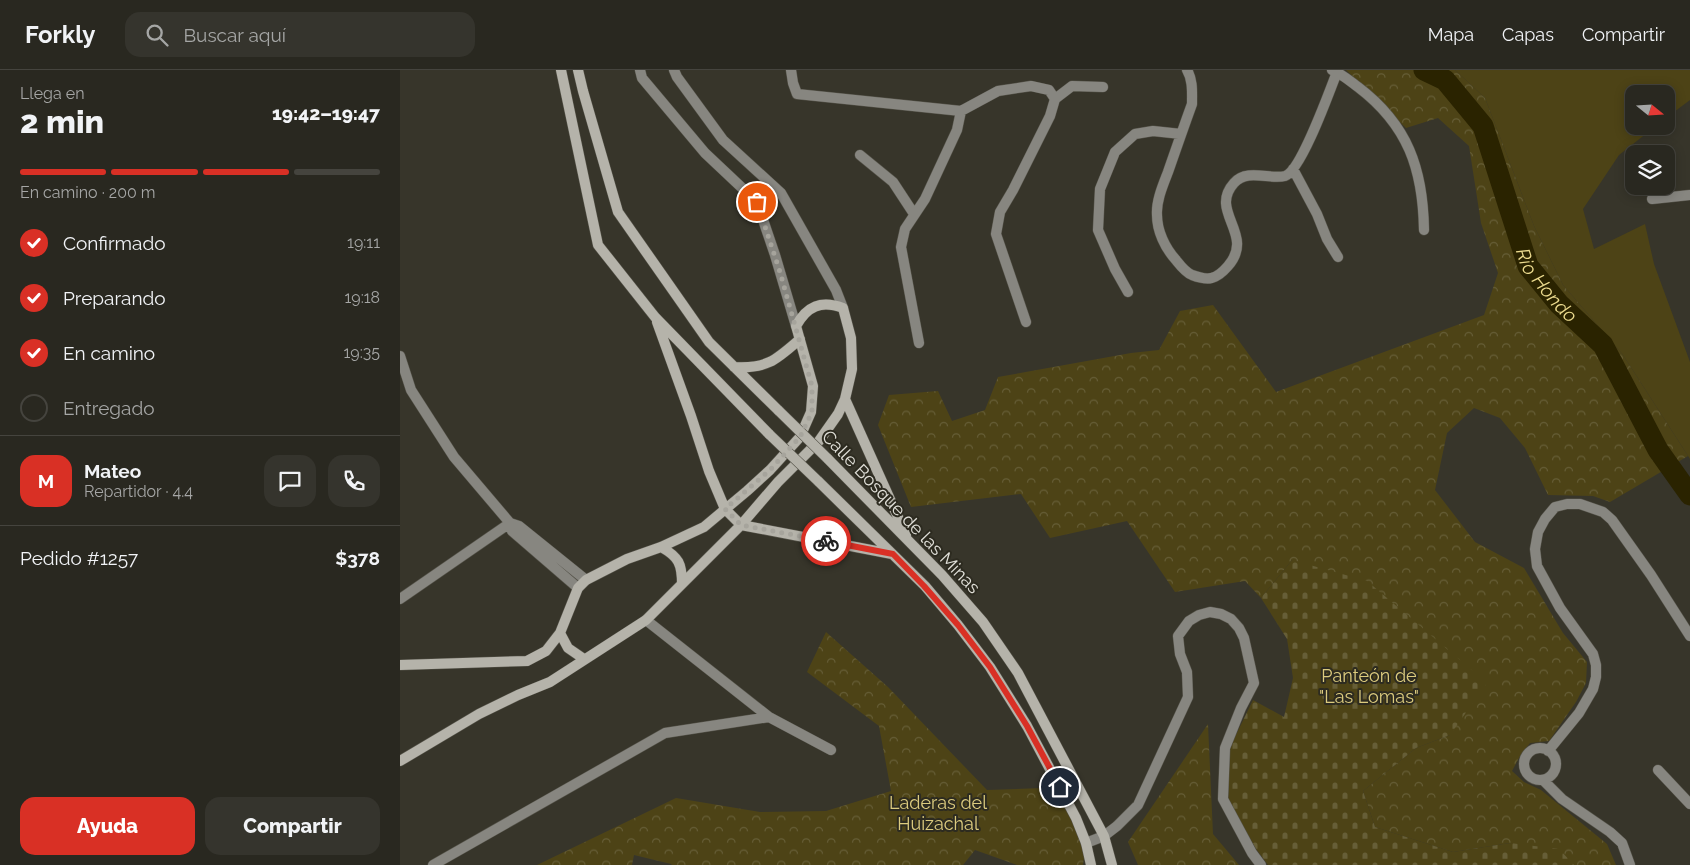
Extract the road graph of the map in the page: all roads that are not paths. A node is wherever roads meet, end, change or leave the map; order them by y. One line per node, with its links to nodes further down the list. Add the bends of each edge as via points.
1 (561, 70): 21 (main road, Calle Bosque de las Minas, via 598,245)
2 (578, 70): 27 (main road, Calle Bosque de las Minas, via 618,212 709,342)
3 (640, 70): 23 (street, via 642,78 705,153 757,202)
4 (674, 70): 20 (street, via 723,140 781,192)
5 (791, 70): 10 (street, via 797,94)
6 (1187, 70): 11 (street, via 1193,89 1192,104)
7 (1335, 71): 13 (street, via 1314,128); 17 (street, via 1376,102 1407,143 1424,204)
8 (1103, 87): 9 (street, via 1072,86)
9 (1055, 99): 10 (street, via 1049,90 1031,86 998,91); 22 (street, via 1050,116 1000,212 996,234)
10 (961, 111): 16 (street, via 957,130 925,199)
11 (1181, 134): 13 (street, via 1156,214 1158,230 1171,254 1187,273 1198,277 1211,280 1218,276 1238,252 1236,234 1226,210 1226,197 1234,183 1244,176 1285,176); 19 (street, via 1153,131 1135,134 1115,152 1100,188 1098,230)
12 (860, 154): 16 (street, via 893,182)
13 (1293, 169): 18 (street)
14 (1690, 195): 15 (street)
15 (1652, 200)
16 (914, 214): 25 (street, via 905,228 901,247)
17 (1424, 230)
18 (1338, 257)
19 (1128, 292)
20 (843, 308): 23 (main road, via 832,304 810,309); 28 (main road, via 852,355)
21 (655, 317): 29 (main road); 34 (main road, Calle Bosque de las Minas, bridge)
22 (1026, 322)
23 (796, 326): 24 (main road)
24 (800, 339): 27 (main road, via 778,359 764,365); 29 (main road, via 812,386 812,412 800,437 770,470)
25 (919, 343)
26 (400, 356): 30 (street, via 411,390 454,457)
27 (734, 367): 32 (main road, Calle Bosque de las Minas, bridge)
28 (845, 399): 31 (main road, via 830,428); 32 (main road)
29 (725, 509): 31 (main road); 33 (main road, via 704,527)
30 (510, 523): 35 (street, via 519,526); 37 (street, via 512,531); 38 (street)
31 (741, 525): 34 (main road); 36 (main road)
32 (910, 543): 51 (main road, Calle Bosque de las Minas, via 983,622 1018,673)
33 (661, 547): 35 (main road, via 627,559); 36 (main road, via 680,562)
34 (893, 554): 52 (main road, Calle Bosque de las Minas, via 930,592 990,667 1027,726)
35 (586, 580): 37 (main road)
36 (682, 584): 39 (main road)
37 (578, 588): 40 (main road)
38 (400, 599)
39 (646, 620): 42 (main road); 44 (street)
40 (560, 633): 42 (main road, via 568,648); 43 (main road, via 546,650 527,661)
41 (1689, 634): 46 (street, via 1612,520 1603,512 1580,504 1555,507 1538,532 1537,566 1560,608 1594,654 1596,677 1579,714)
42 (584, 659): 47 (main road, via 550,682 479,714)
43 (400, 665)
44 (769, 717): 45 (street); 53 (street, via 665,733)
45 (831, 750)
46 (1548, 751): 49 (street, via 1556,765 1550,777); 49 (street, via 1535,749 1524,765 1530,777)
47 (400, 761)
48 (1658, 770): 50 (street)
49 (1543, 780): 57 (street, via 1562,799 1622,843)
50 (1690, 804)
51 (1104, 836): 52 (street); 55 (main road, Calle Bosque de las Minas); 56 (street, via 1138,805 1188,697 1187,672 1178,636 1189,620 1210,612 1221,614 1232,619 1244,638 1254,683 1225,748 1223,799 1252,853)
52 (1086, 843): 54 (main road, Calle Bosque de las Minas)
53 (433, 865)
54 (1091, 865)
55 (1112, 865)
56 (1262, 865)
57 (1630, 865)

